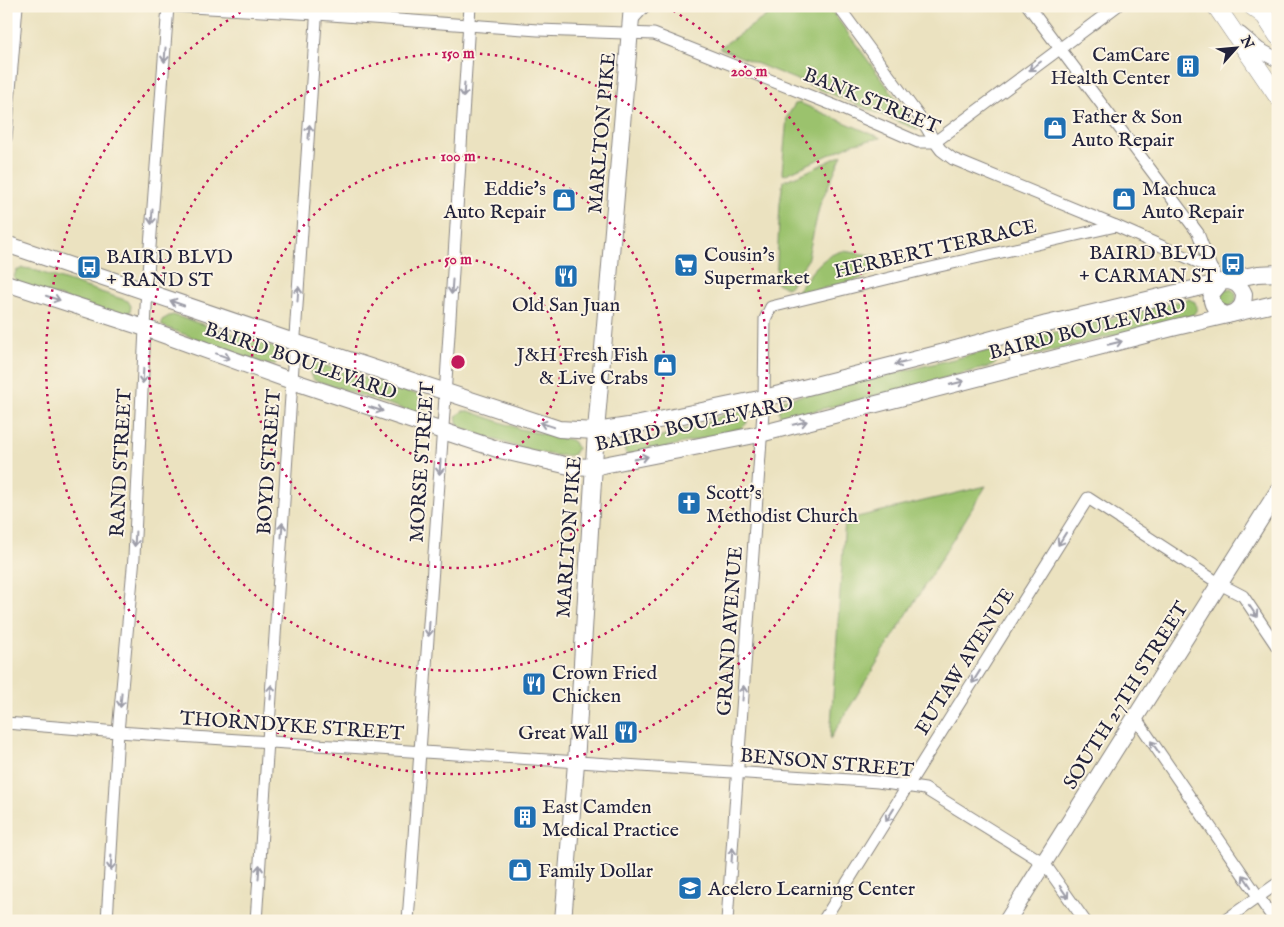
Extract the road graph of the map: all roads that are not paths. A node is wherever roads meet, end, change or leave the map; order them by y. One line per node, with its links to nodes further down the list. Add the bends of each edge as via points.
1 (17, 6): 18 (street)
2 (168, 6): 26 (street, RAND STREET, one-way to 26)
3 (173, 6): 9 (street, BANK STREET)
4 (470, 6): 13 (street, MORSE STREET)
5 (645, 6): 12 (street)
6 (838, 6): 19 (street)
7 (1028, 6): 15 (street)
8 (1117, 6): 15 (street)
9 (317, 10): 13 (street, BANK STREET); 31 (street, BOYD STREET, one-way to 9)
10 (1218, 10): 16 (street, via 1251,43); 17 (main road)
11 (1265, 16): 14 (main road)
12 (632, 20): 13 (street, BANK STREET, via 538,30); 19 (street, BANK STREET, via 654,34 838,106 918,142); 37 (main road, MARLTON PIKE)
13 (468, 26): 34 (street, MORSE STREET, one-way to 34)
14 (1278, 36)
15 (1059, 48): 19 (street, one-way to 19); 22 (street, via 1198,233)
16 (1278, 60)
17 (1278, 97)
18 (6, 138)
19 (935, 142): 20 (street, BANK STREET, via 953,158)
20 (1116, 226): 22 (street, BANK STREET); 35 (street, HERBERT TERRACE, via 771,307 765,319)
21 (6, 244): 26 (main road, BAIRD BOULEVARD)
22 (1212, 268): 24 (street)
23 (1278, 273): 24 (main road, BAIRD BOULEVARD)
24 (1223, 282): 28 (main road, BAIRD BOULEVARD, via 1212,293 1212,303 1218,311); 28 (main road, via 1233,282 1244,294 1239,310); 30 (main road, BAIRD BOULEVARD)
25 (6, 283): 29 (main road, BAIRD BOULEVARD, one-way to 29)
26 (147, 293): 29 (street, RAND STREET); 31 (main road, BAIRD BOULEVARD, one-way to 26)
27 (1278, 303): 28 (main road, BAIRD BOULEVARD)
28 (1229, 314): 32 (main road, BAIRD BOULEVARD, one-way to 28)
29 (145, 328): 33 (main road, BAIRD BOULEVARD, one-way to 33); 45 (street, RAND STREET, one-way to 45, via 134,557)
30 (1008, 334): 32 (street); 35 (main road, BAIRD BOULEVARD, one-way to 35)
31 (294, 342): 33 (street, BOYD STREET); 34 (main road, BAIRD BOULEVARD)
32 (1018, 368): 38 (main road, BAIRD BOULEVARD, one-way to 32)
33 (292, 381): 36 (main road, BAIRD BOULEVARD, one-way to 36); 46 (street, BOYD STREET, one-way to 33)
34 (445, 392): 36 (street, MORSE STREET); 37 (main road, BAIRD BOULEVARD, one-way to 34, via 559,429)
35 (764, 398): 37 (main road, BAIRD BOULEVARD); 38 (street, HERBERT TERRACE)
36 (443, 431): 39 (main road, BAIRD BOULEVARD, via 500,450 569,466); 47 (street, MORSE STREET, one-way to 47)
37 (596, 431): 39 (main road, MARLTON PIKE)
38 (760, 434): 39 (main road, BAIRD BOULEVARD, one-way to 38); 49 (street, GRAND AVENUE, one-way to 38)
39 (593, 467): 48 (main road, MARLTON PIKE)
40 (1278, 491): 41 (main road, SOUTH 27TH STREET)
41 (1220, 584): 42 (street, one-way to 42, via 1243,596); 43 (main road, SOUTH 27TH STREET); 50 (street, EUTAW AVENUE, one-way to 50, via 1088,498)
42 (1278, 648)
43 (1135, 717): 51 (main road, SOUTH 27TH STREET); 53 (street, one-way to 43)
44 (6, 723): 45 (street, THORNDYKE STREET)
45 (118, 732): 46 (street, THORNDYKE STREET); 54 (street, RAND STREET, one-way to 54)
46 (268, 741): 47 (street, THORNDYKE STREET); 55 (street, BOYD STREET, one-way to 46)
47 (421, 752): 48 (street, THORNDYKE STREET); 56 (street, MORSE STREET)
48 (576, 763): 49 (street, BENSON STREET); 57 (main road, MARLTON PIKE)
49 (738, 772): 50 (street, BENSON STREET); 58 (street, GRAND AVENUE, one-way to 49)
50 (908, 786): 51 (street, BENSON STREET, via 925,789); 59 (street, EUTAW AVENUE, one-way to 59)
51 (1044, 863): 60 (main road, SOUTH 27TH STREET); 61 (street, BENSON STREET, one-way to 61)
52 (1278, 883): 53 (street)
53 (1258, 897): 62 (street); 63 (street)
54 (107, 921)
55 (256, 921)
56 (408, 921)
57 (563, 921)
58 (727, 921)
59 (823, 921)
60 (1007, 921)
61 (1085, 921)
62 (1224, 921)
63 (1275, 921)

